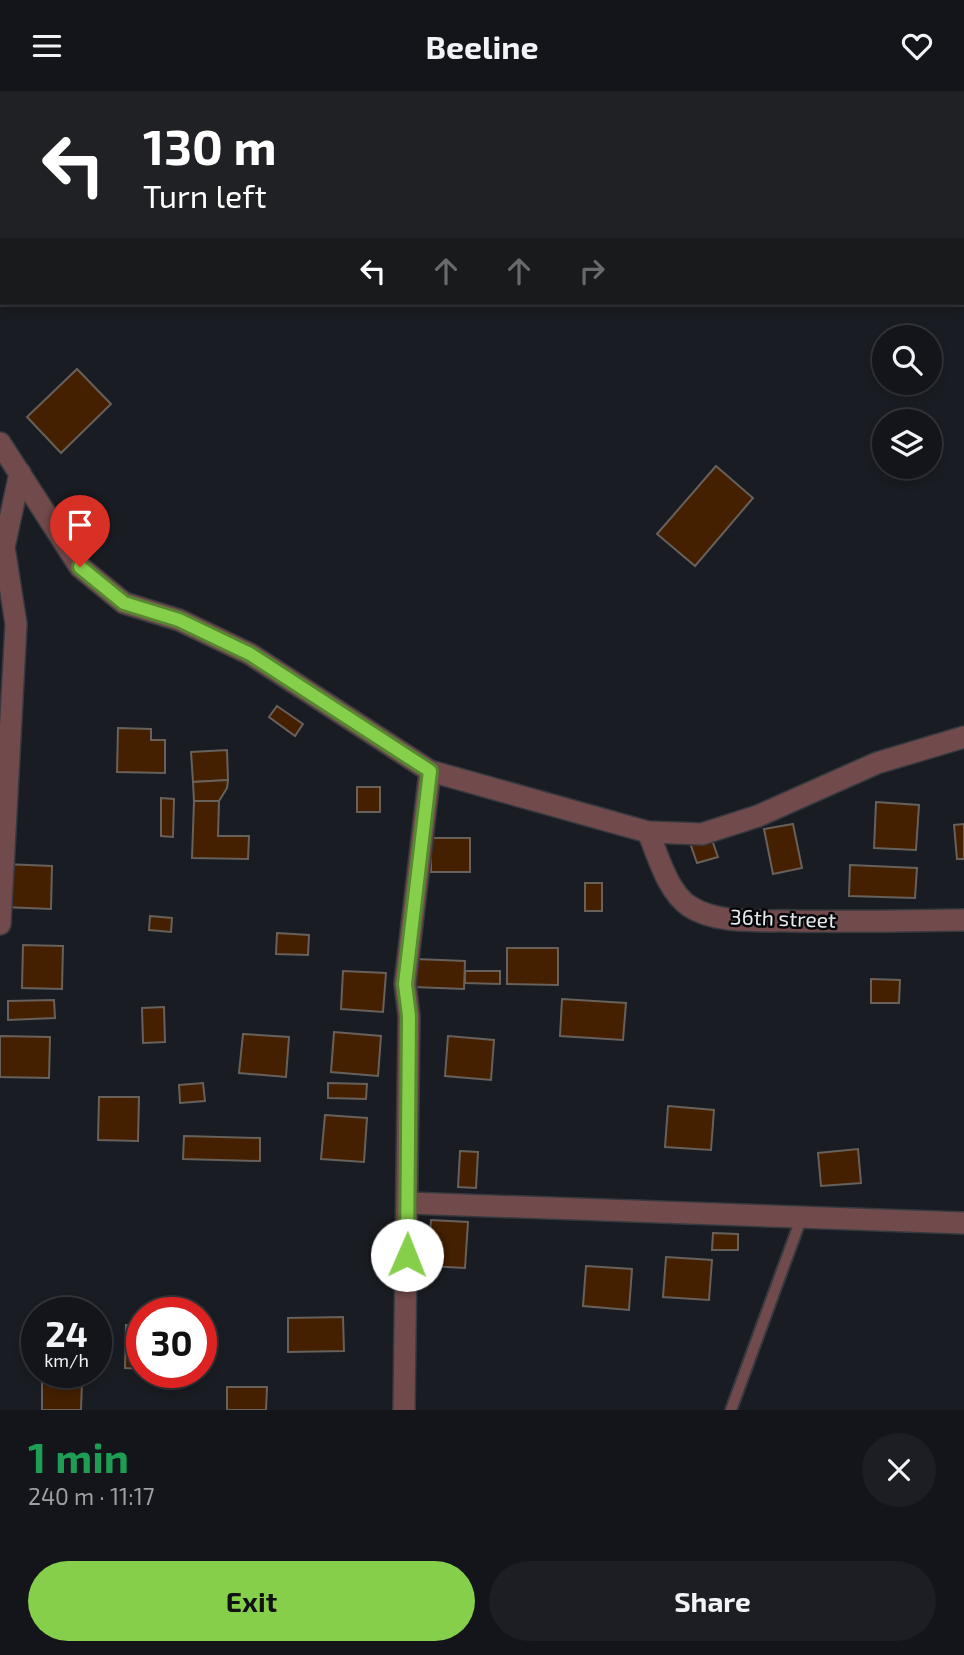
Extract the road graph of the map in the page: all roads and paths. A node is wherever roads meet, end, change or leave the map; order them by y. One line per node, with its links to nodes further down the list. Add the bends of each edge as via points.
1 (0, 443): 2 (street)
2 (20, 473): 4 (street, via 80,567 124,603 179,620 250,654); 7 (street, via 4,547 16,624)
3 (964, 737): 5 (street, via 877,763 758,816 702,834)
4 (430, 771): 5 (street); 8 (street, via 405,984 409,1016)
5 (648, 832): 6 (street, 36th street, via 669,881 686,904 704,914 848,922)
6 (964, 920)
7 (0, 924)
8 (408, 1203): 9 (street); 11 (street)
9 (801, 1219): 10 (street); 12 (lane)
10 (964, 1223)
11 (404, 1410)
12 (731, 1410)

